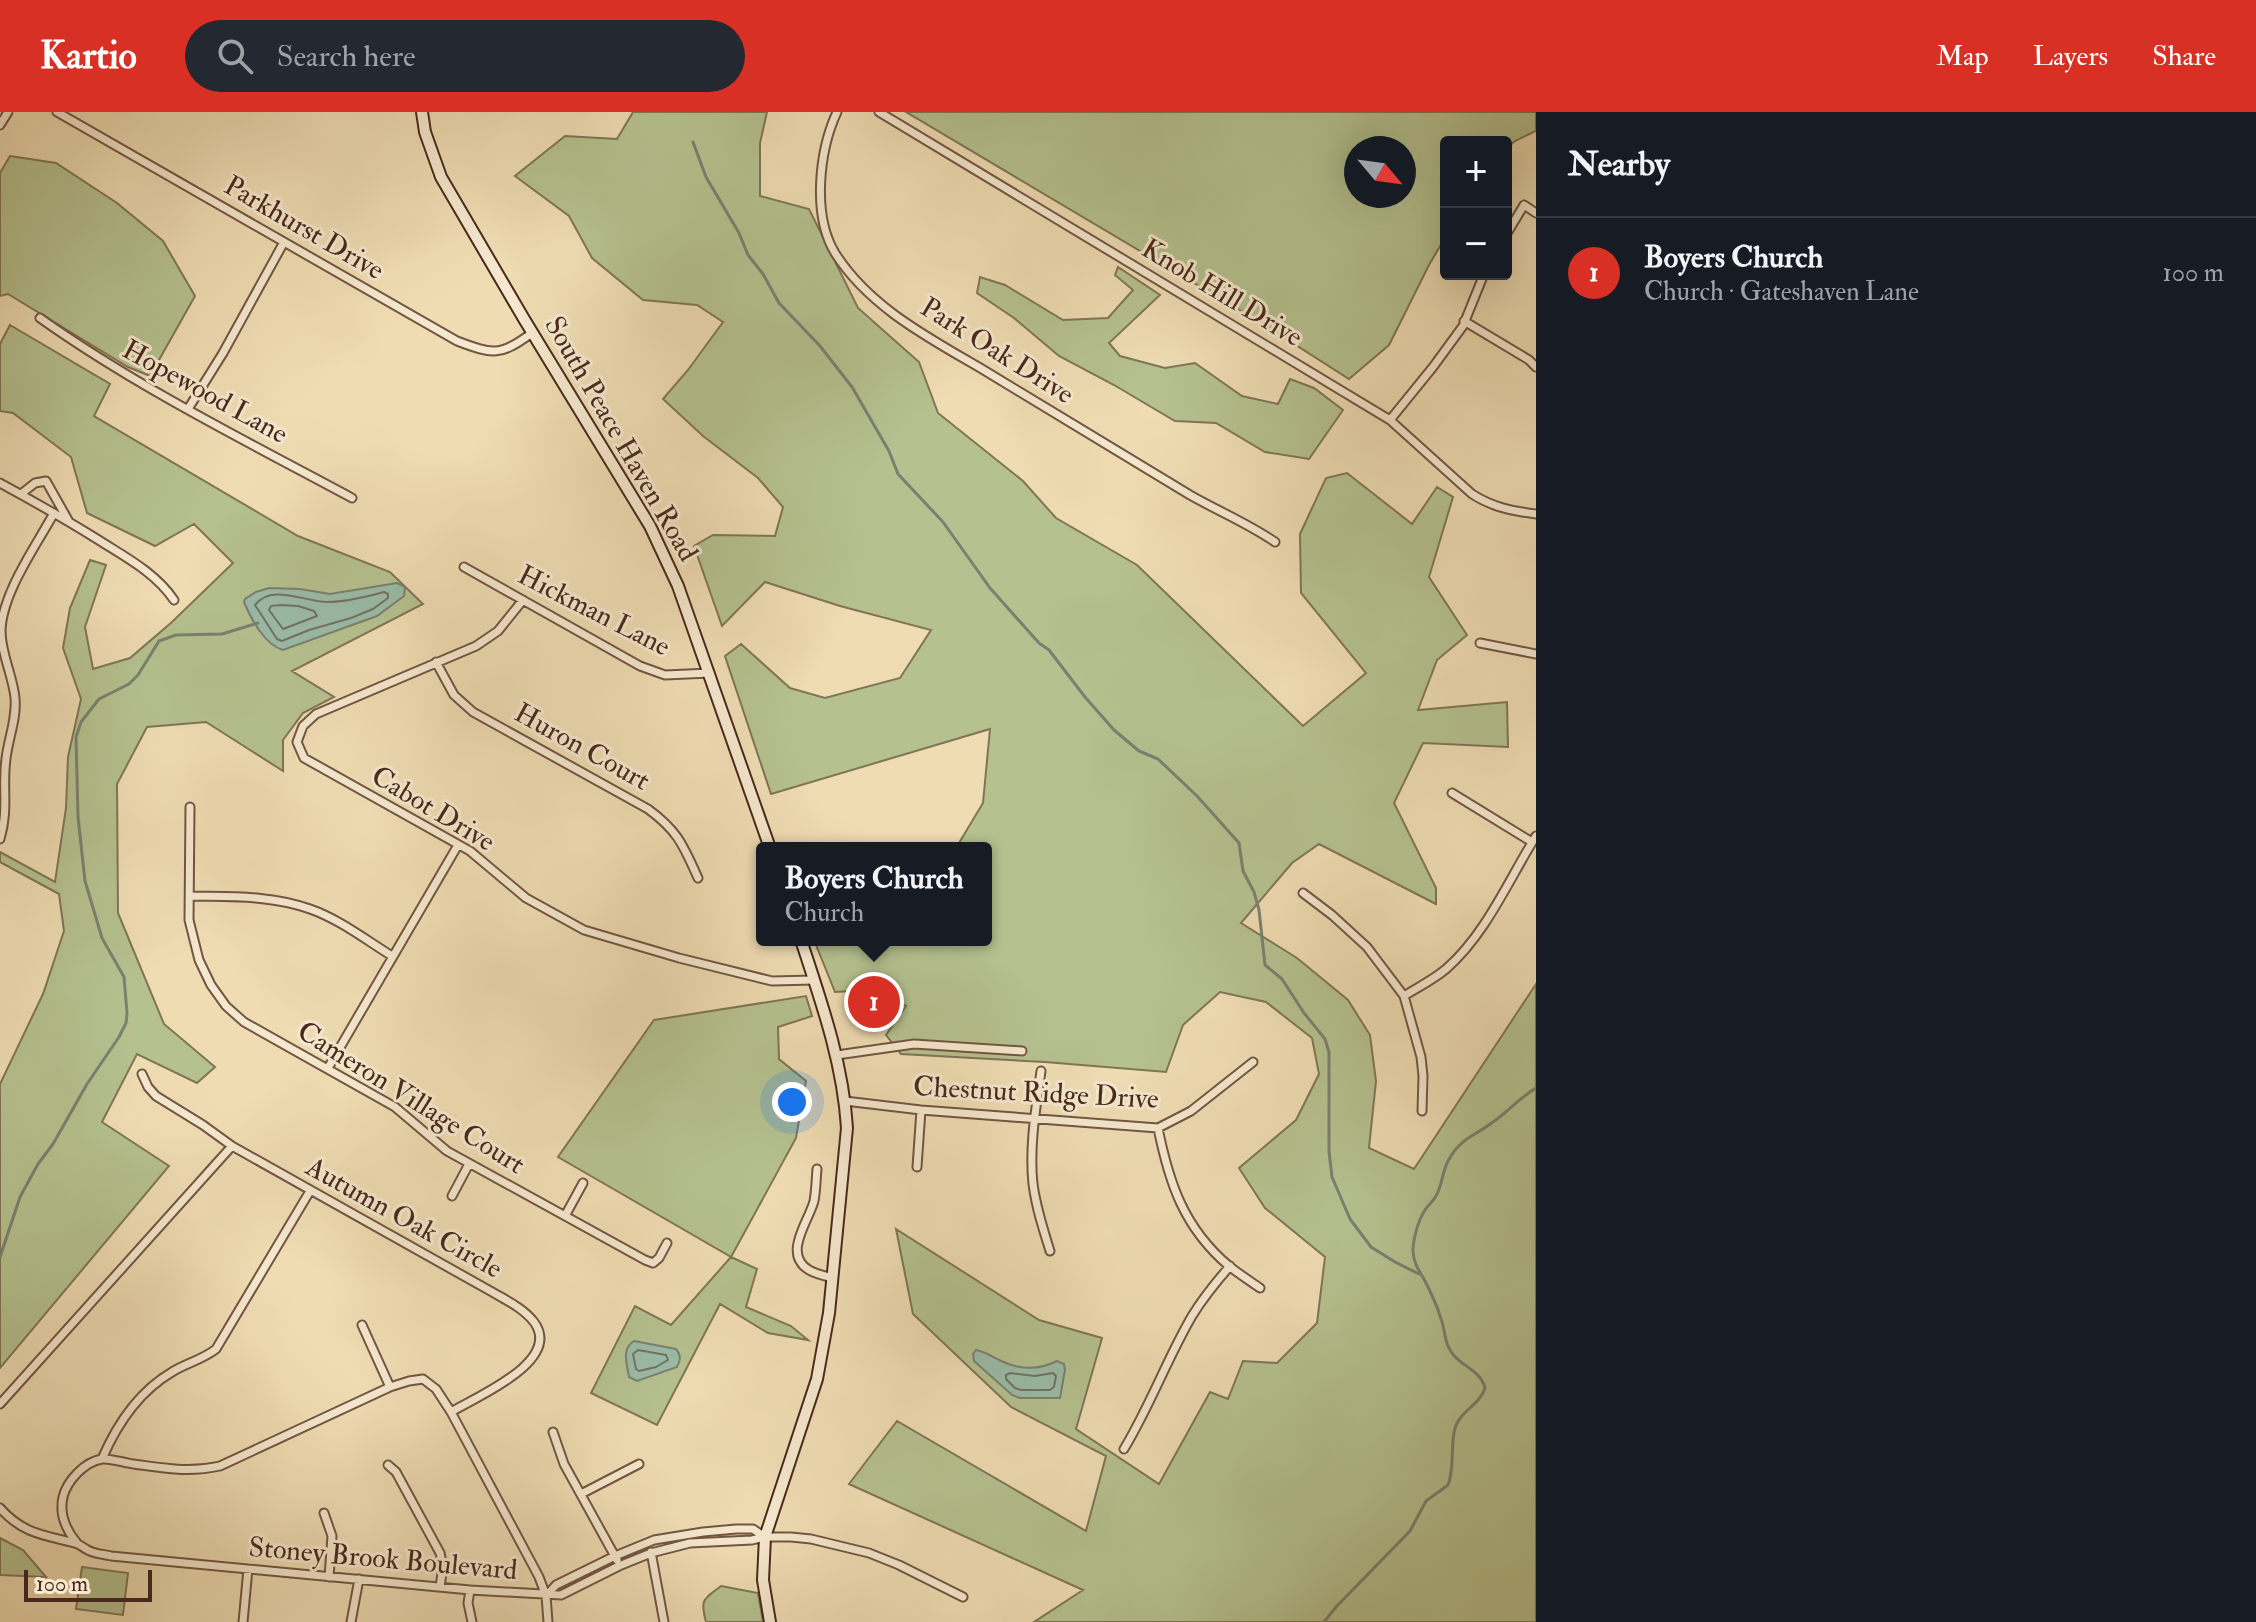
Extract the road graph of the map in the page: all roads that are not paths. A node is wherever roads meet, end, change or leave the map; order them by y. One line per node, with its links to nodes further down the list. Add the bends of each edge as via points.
1 (8, 112): 6 (street)
2 (57, 112): 9 (street, Parkhurst Drive)
3 (422, 112): 13 (main road, South Peace Haven Road, via 441,177)
4 (837, 112): 23 (street, Park Oak Drive, via 822,157 821,202 833,250 874,299 927,337)
5 (879, 112): 16 (street, Knob Hill Drive)
6 (0, 125)
7 (1536, 213): 8 (street, via 1524,205)
8 (1512, 225)
9 (284, 242): 13 (street, Parkhurst Drive, via 485,352 505,351); 15 (street)
10 (1481, 280): 12 (street)
11 (40, 318): 15 (street, Hopewood Lane)
12 (1464, 321): 14 (street); 16 (street)
13 (532, 333): 30 (main road, South Peace Haven Road, via 650,526)
14 (1536, 367)
15 (188, 409): 19 (street, Hopewood Lane)
16 (1390, 420): 21 (street, Knob Hill Drive, via 1487,504)
17 (0, 483): 18 (street)
18 (21, 494): 20 (street); 22 (street, via 46,481)
19 (352, 498)
20 (54, 513): 22 (street); 31 (street, via 4,614 1,632 15,699)
21 (1536, 514)
22 (69, 522): 25 (street, via 145,569)
23 (1275, 542)
24 (464, 567): 26 (street, Hickman Lane)
25 (174, 600)
26 (523, 600): 29 (street, Cabot Drive, via 488,639); 30 (street, Hickman Lane, via 640,666 665,675)
27 (1480, 643): 28 (street)
28 (1536, 654)
29 (436, 662): 37 (street, Cabot Drive, via 316,714 303,726 297,742 304,758); 38 (street, Huron Court, via 454,695 473,712 666,822 680,837)
30 (710, 673): 36 (main road, South Peace Haven Road)
31 (3, 756): 34 (street, via 6,820)
32 (1452, 793): 35 (street)
33 (190, 807): 40 (street, Cameron Village Court)
34 (0, 839)
35 (1534, 839): 44 (street, via 1462,953)
36 (768, 842)
37 (458, 845): 42 (street); 43 (street, Cabot Drive, via 526,898 584,930 753,977)
38 (698, 878)
39 (1303, 893): 44 (street, via 1367,947)
40 (191, 896): 42 (street, via 254,897 309,908); 48 (street, Cameron Village Court, via 189,920 199,960 226,1006 262,1033)
41 (803, 946): 43 (main road)
42 (392, 956): 48 (street)
43 (814, 980): 46 (main road)
44 (1404, 996): 53 (street, via 1421,1057)
45 (1022, 1051): 46 (street, via 914,1044)
46 (837, 1055): 51 (main road)
47 (1253, 1062): 55 (street, Chestnut Ridge Drive, via 1191,1111)
48 (328, 1068): 57 (street, Cameron Village Court, via 395,1107)
49 (1041, 1071): 54 (street)
50 (142, 1074): 56 (street, Autumn Oak Circle, via 156,1096)
51 (845, 1101): 52 (street, Chestnut Ridge Drive); 67 (main road)
52 (921, 1110): 54 (street, Chestnut Ridge Drive); 58 (street)
53 (1422, 1111)
54 (1035, 1118): 55 (street, Chestnut Ridge Drive); 65 (street, via 1033,1183)
55 (1158, 1128): 66 (street, via 1178,1199)
56 (232, 1146): 61 (street, Autumn Oak Circle); 71 (street)
57 (469, 1164): 62 (street); 63 (street, Cameron Village Court)
58 (917, 1167)
59 (817, 1169): 67 (street, via 814,1201 797,1252 808,1269)
60 (583, 1183): 63 (street)
61 (310, 1191): 72 (street, Autumn Oak Circle, via 506,1300 538,1328 530,1363); 75 (street, via 216,1349 148,1390 120,1422)
62 (452, 1196)
63 (565, 1216): 64 (street, Cameron Village Court, via 653,1263)
64 (667, 1243)
65 (1050, 1251)
66 (1230, 1266): 68 (street); 74 (street, via 1191,1319)
67 (833, 1278): 81 (main road, via 817,1379)
68 (1260, 1288)
69 (362, 1325): 70 (street)
70 (390, 1387): 72 (street, via 423,1379); 75 (street, via 220,1466 190,1471)
71 (0, 1404)
72 (451, 1412): 92 (street)
73 (553, 1432): 78 (street)
74 (1124, 1449)
75 (102, 1459): 83 (street, via 77,1473 63,1497 64,1522)
76 (639, 1464): 78 (street)
77 (388, 1465): 90 (street, via 440,1553)
78 (581, 1494): 85 (street)
79 (0, 1508): 83 (street, Stoney Brook Boulevard, via 22,1528)
80 (324, 1513): 88 (street, via 332,1536)
81 (765, 1537): 82 (street, via 753,1529 736,1529); 84 (street, Stoney Brook Boulevard, via 690,1543); 93 (street, via 811,1539 869,1553); 99 (main road, via 763,1580)
82 (648, 1542): 84 (street); 85 (street)
83 (77, 1543): 87 (street, Stoney Brook Boulevard, via 111,1556)
84 (651, 1553): 86 (street, Stoney Brook Boulevard); 98 (street)
85 (615, 1556): 86 (street); 92 (street, via 556,1585)
86 (619, 1566): 92 (street, Stoney Brook Boulevard, via 561,1595)
87 (248, 1569): 88 (street, Stoney Brook Boulevard); 94 (street)
88 (329, 1577): 89 (street, Stoney Brook Boulevard)
89 (359, 1579): 90 (street, Stoney Brook Boulevard); 95 (street)
90 (440, 1587): 91 (street, Stoney Brook Boulevard)
91 (470, 1590): 92 (street, Stoney Brook Boulevard); 96 (street)
92 (546, 1596): 97 (street)
93 (963, 1597)
94 (243, 1622)
95 (351, 1622)
96 (472, 1622)
97 (548, 1622)
98 (664, 1622)
99 (770, 1622)

